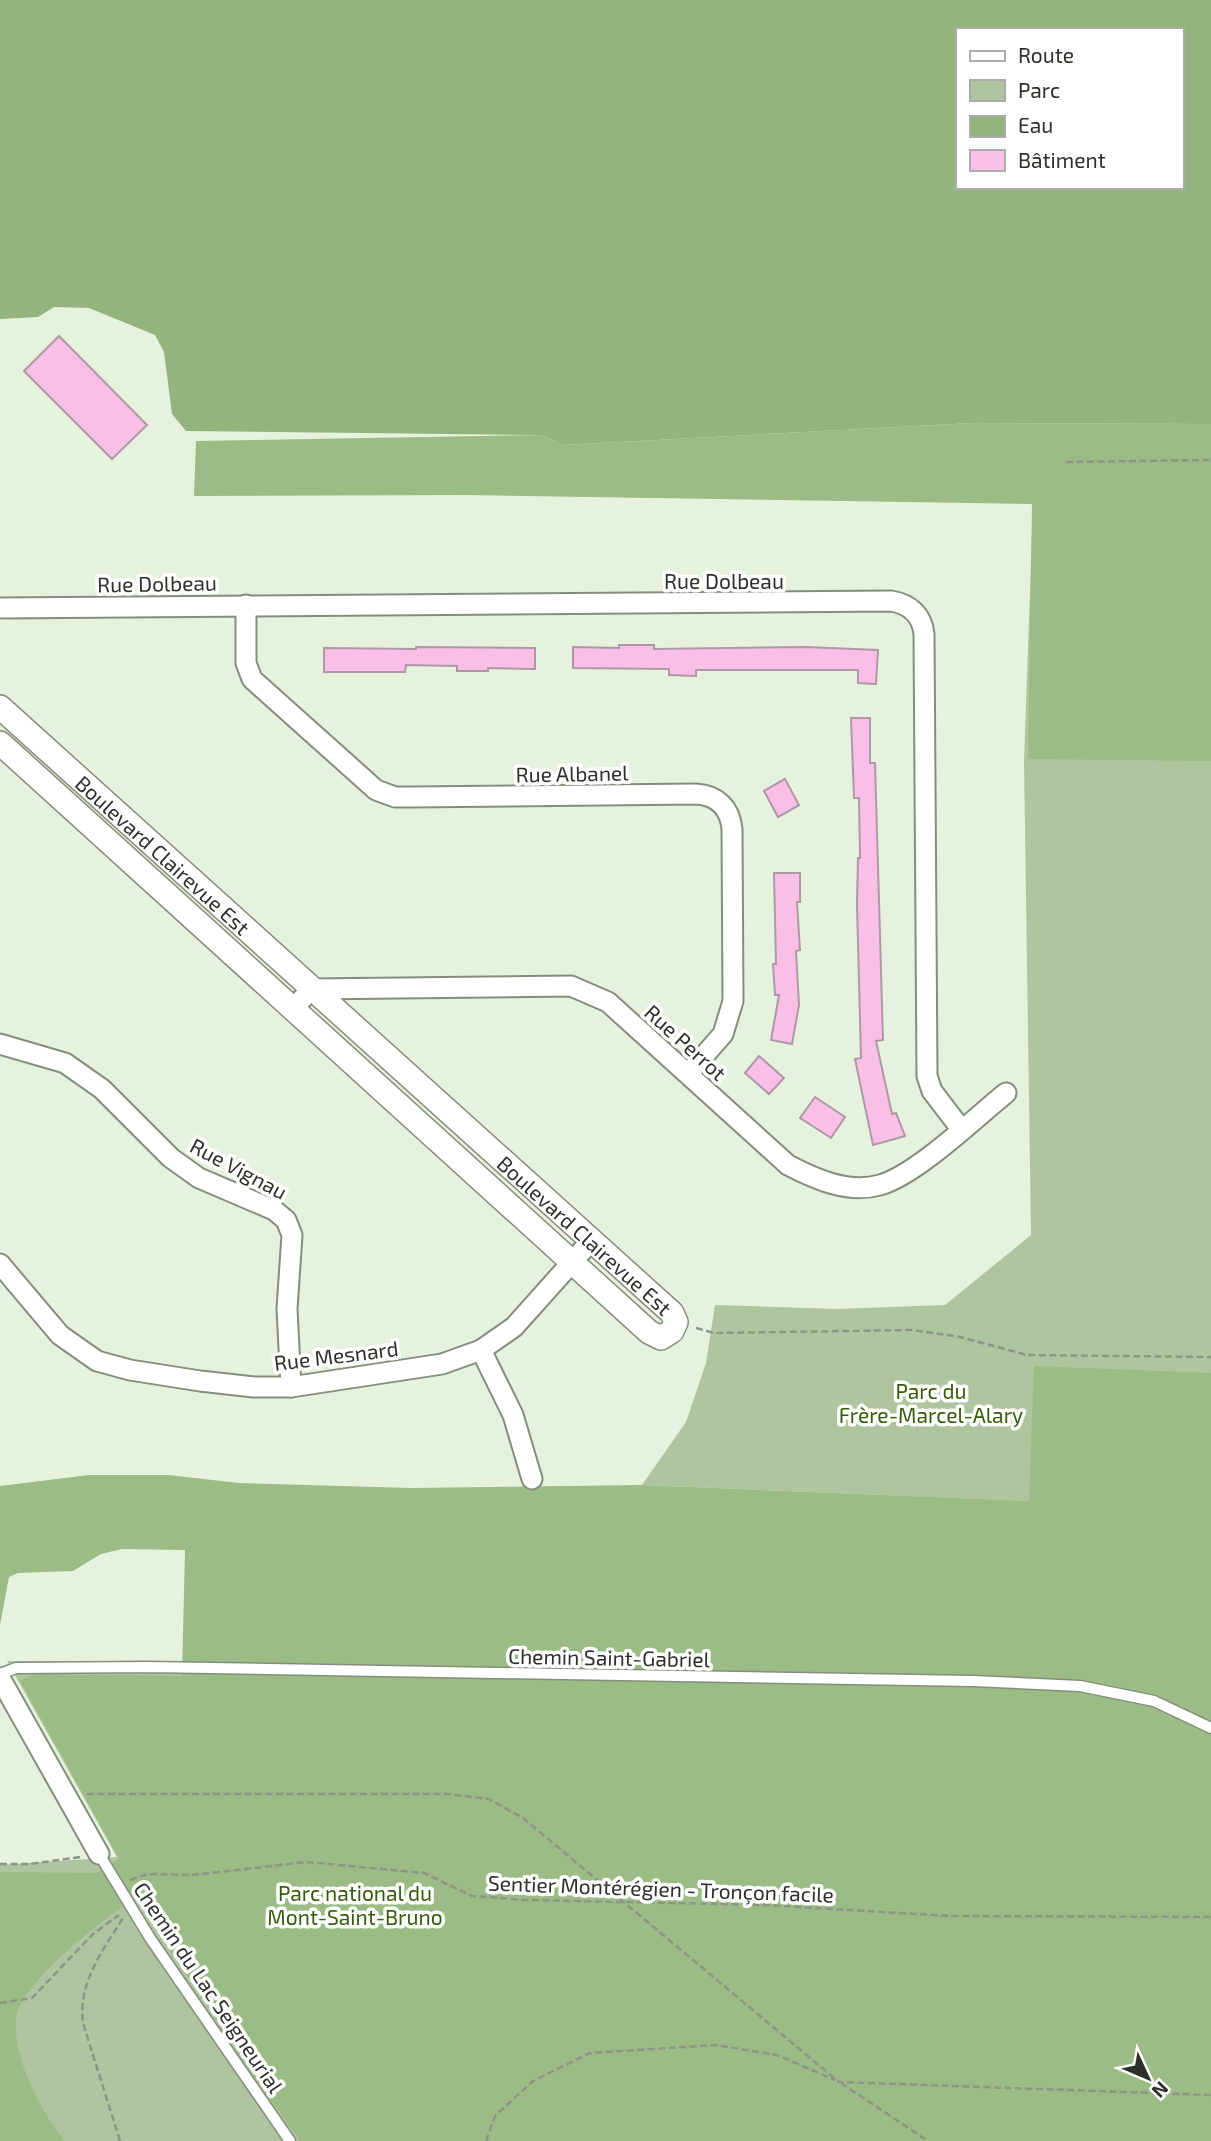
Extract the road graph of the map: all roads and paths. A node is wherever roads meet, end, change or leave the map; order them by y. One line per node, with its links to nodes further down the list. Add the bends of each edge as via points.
1 (1211, 460): 2 (path)
2 (1066, 462)
3 (246, 605): 4 (street, Rue Dolbeau); 10 (street, Rue Albanel, via 246,663 252,679 382,793 412,797 696,794 722,804 732,829 733,1001 723,1034); 12 (street, Rue Dolbeau, via 891,601 912,609 924,634 927,1070 932,1091)
4 (0, 608)
5 (5, 721): 7 (street, Boulevard Clairevue Est)
6 (0, 743): 8 (street, Boulevard Clairevue Est)
7 (311, 989): 8 (street); 10 (street, Rue Perrot, via 571,986 608,1002); 13 (street, Boulevard Clairevue Est)
8 (294, 1008): 14 (street, Boulevard Clairevue Est)
9 (0, 1044): 19 (street, Rue Vignau, via 65,1063 102,1089 172,1158 199,1178 274,1210 286,1220 292,1241)
10 (688, 1074): 12 (street, Rue Perrot, via 788,1165 820,1181 853,1187 880,1185 903,1175)
11 (1006, 1093): 12 (street, Rue Perrot)
12 (961, 1129)
13 (590, 1242): 14 (street, Rue Mesnard); 16 (street, Boulevard Clairevue Est)
14 (573, 1262): 16 (street, Boulevard Clairevue Est, via 655,1336 668,1334); 17 (street, Rue Mesnard, via 514,1327)
15 (0, 1264): 19 (street, Rue Mesnard, via 60,1335 97,1361 200,1381)
16 (676, 1322): 18 (path, via 714,1333 913,1330 1053,1357)
17 (481, 1350): 19 (street, Rue Mesnard, via 442,1364); 20 (street, via 513,1415)
18 (1211, 1357)
19 (290, 1387)
20 (532, 1479)
21 (0, 1676): 22 (lane, Chemin Saint-Gabriel, via 16,1668 149,1667 985,1681 1080,1686 1154,1701); 24 (street)
22 (1211, 1728)
23 (79, 1794): 27 (path, via 448,1794 489,1799 523,1818)
24 (99, 1854): 25 (path); 26 (lane, Chemin du Lac Seigneurial)
25 (0, 1864)
26 (117, 1884): 27 (path, Sentier Montérégien - Tronçon facile, via 148,1874 193,1875 307,1862 424,1873 472,1896); 28 (lane, Chemin du Lac Seigneurial)
27 (625, 1903): 29 (path, Sentier Montérégien - Tronçon facile, via 764,1905 951,1916); 31 (path)
28 (130, 1906): 30 (path, via 93,1934 32,1998); 33 (path, via 91,1969 81,2006); 34 (lane, Chemin du Lac Seigneurial)
29 (1211, 1917)
30 (0, 2003)
31 (839, 2081): 32 (path); 35 (path, via 777,2055 716,2045 590,2053 533,2081 495,2116); 36 (path)
32 (1211, 2095)
33 (120, 2141)
34 (290, 2141)
35 (486, 2141)
36 (928, 2141)

